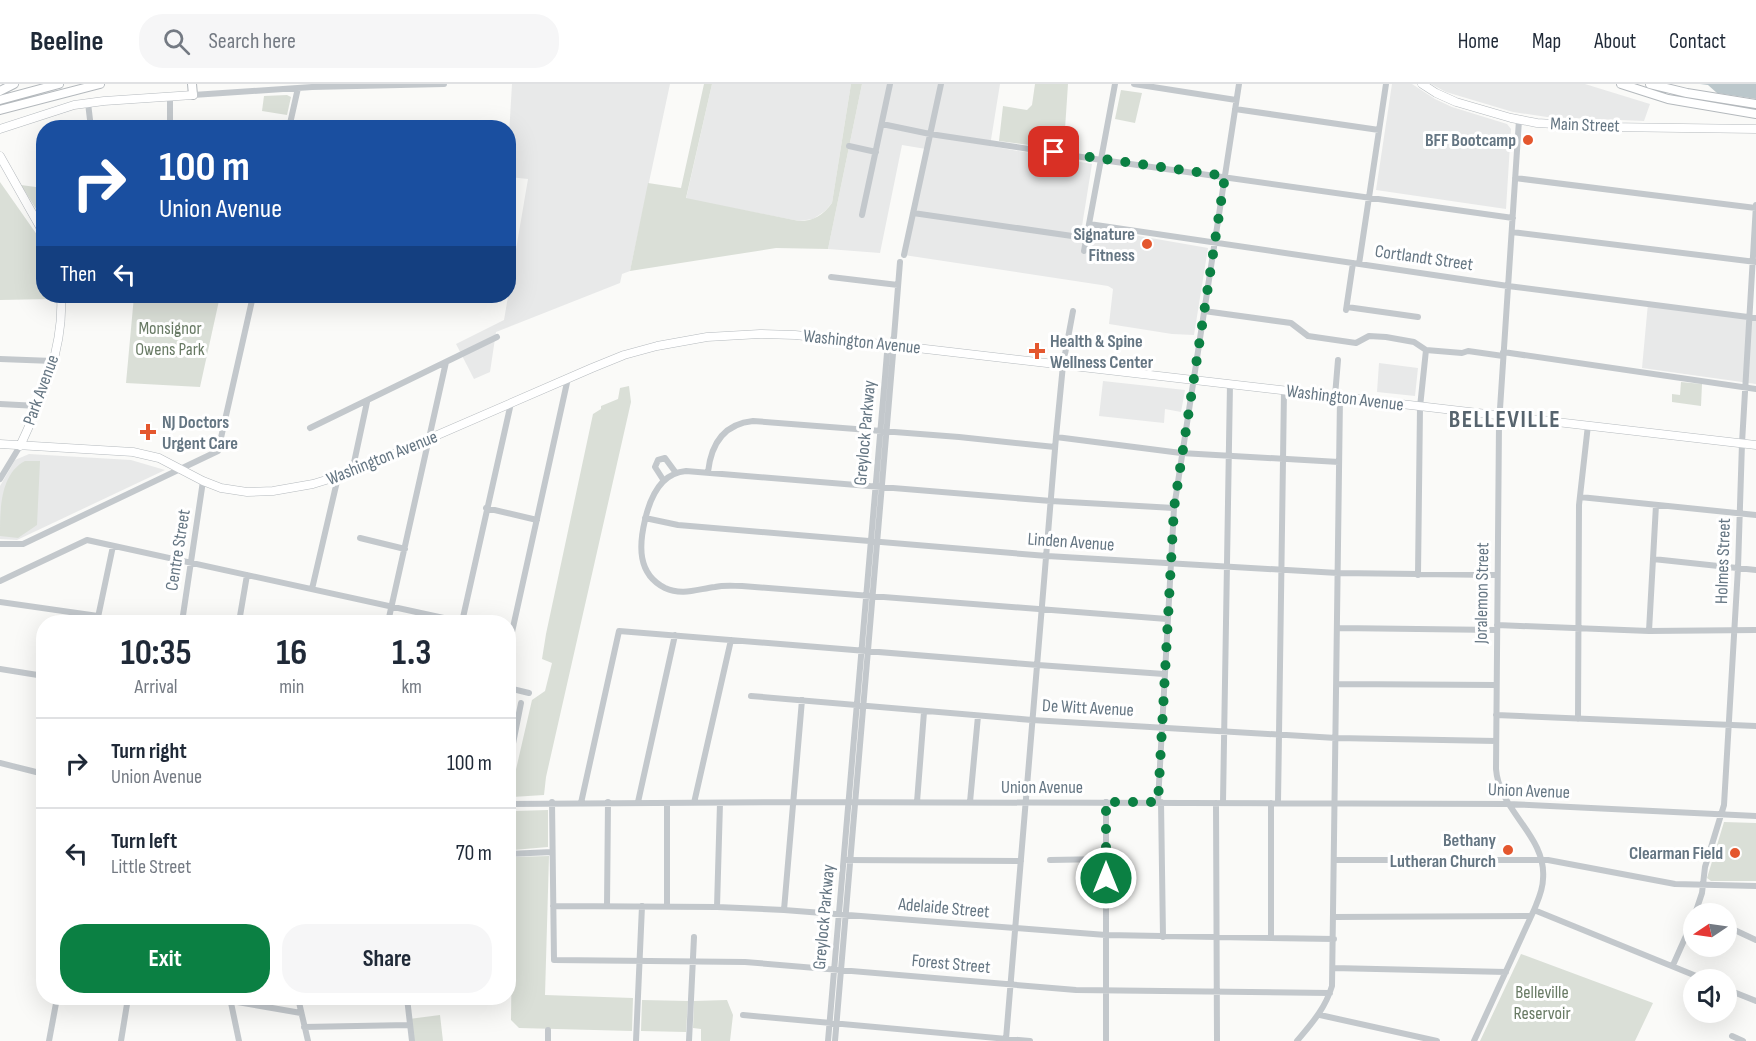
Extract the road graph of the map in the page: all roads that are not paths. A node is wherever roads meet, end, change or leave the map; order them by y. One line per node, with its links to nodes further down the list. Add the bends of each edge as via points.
1 (14, 84): 18 (highway)
2 (59, 84): 18 (highway)
3 (100, 84): 23 (highway)
4 (192, 84): 17 (highway)
5 (444, 84): 15 (street)
6 (890, 84): 30 (street)
7 (941, 84): 34 (street, Greylock Parkway)
8 (1115, 84): 38 (street)
9 (1134, 84): 20 (street)
10 (1239, 84): 20 (street)
11 (1386, 84): 33 (street)
12 (1422, 84): 29 (main road, Main Street, via 1444,97)
13 (1621, 84): 25 (highway, via 1668,99)
14 (1650, 84): 22 (highway)
15 (435, 85): 16 (street)
16 (298, 88): 17 (street); 28 (street)
17 (193, 95): 19 (main road)
18 (0, 97)
19 (170, 97): 21 (main road); 27 (street)
20 (1236, 100): 24 (street)
21 (88, 103): 26 (street); 31 (main road)
22 (1756, 104)
23 (2, 110)
24 (1235, 110): 33 (street); 39 (street)
25 (1756, 114)
26 (90, 120)
27 (170, 120)
28 (292, 120)
29 (1519, 120): 32 (main road, Main Street, via 1586,126); 40 (street, Joralemon Street)
30 (882, 123): 34 (street); 36 (street)
31 (0, 129)
32 (1756, 129)
33 (1379, 130): 41 (street)
34 (930, 134): 38 (street); 43 (street, Greylock Parkway)
35 (849, 146): 36 (street)
36 (876, 152): 44 (street)
37 (0, 156): 46 (main road)
38 (1101, 159): 39 (street); 47 (street)
39 (1225, 176): 41 (street); 50 (street)
40 (1515, 177): 42 (street); 45 (street, Joralemon Street)
41 (1370, 196): 45 (street); 53 (street)
42 (1756, 207): 52 (street, Holmes Street)
43 (913, 213): 49 (street); 55 (street, Greylock Parkway)
44 (862, 215)
45 (1513, 218): 48 (street, Joralemon Street)
46 (36, 220)
47 (1089, 224): 49 (street); 50 (street, Cortlandt Street)
48 (1512, 232): 52 (street); 56 (street, Joralemon Street)
49 (1086, 238): 51 (street)
50 (1215, 243): 53 (street, Cortlandt Street); 60 (street)
51 (1084, 251)
52 (1754, 262): 62 (street, Holmes Street)
53 (1356, 263): 56 (street, Cortlandt Street); 61 (street, via 1347,309)
54 (831, 277): 55 (street)
55 (898, 285): 64 (street, Greylock Parkway)
56 (1508, 286): 62 (street, Cortlandt Street); 66 (street, Joralemon Street)
57 (61, 303): 69 (main road, Park Avenue, via 60,331)
58 (251, 303): 99 (street, via 218,451)
59 (1072, 311): 71 (street)
60 (1204, 311): 65 (street, via 1291,323 1308,336 1356,343 1369,336 1386,337 1414,342); 73 (street)
61 (1418, 317)
62 (1752, 318): 75 (street, Holmes Street)
63 (496, 337): 70 (street)
64 (891, 345): 71 (main road, Washington Avenue); 72 (main road, Washington Avenue, via 777,334 715,336 640,350); 87 (street, Greylock Parkway, via 887,354)
65 (1426, 350): 66 (street); 83 (street)
66 (1503, 354): 75 (street); 84 (street, Joralemon Street)
67 (0, 359): 69 (street)
68 (1338, 360): 78 (street)
69 (52, 361): 82 (main road, Park Avenue)
70 (446, 362): 79 (street); 89 (street)
71 (1063, 365): 73 (main road, Washington Avenue); 88 (street)
72 (568, 378): 80 (main road, Washington Avenue); 116 (street)
73 (1193, 380): 74 (main road, Washington Avenue); 95 (street)
74 (1230, 384): 77 (main road, Washington Avenue); 96 (street)
75 (1745, 387): 76 (street); 90 (street, Holmes Street)
76 (1756, 389)
77 (1284, 391): 78 (main road, Washington Avenue); 97 (street)
78 (1337, 397): 83 (main road, Washington Avenue); 98 (street)
79 (367, 402): 86 (street); 100 (street)
80 (511, 403): 89 (main road, Washington Avenue); 111 (street)
81 (0, 404): 82 (street)
82 (38, 406): 93 (main road, Park Avenue)
83 (1420, 407): 84 (main road, Washington Avenue); 132 (street)
84 (1500, 415): 85 (main road, Washington Avenue); 133 (street, Joralemon Street)
85 (1588, 425): 90 (main road, Washington Avenue); 108 (street)
86 (310, 428)
87 (883, 431): 94 (street); 101 (street, via 742,423 728,429 717,441); 107 (street, Greylock Parkway)
88 (1056, 437): 94 (street); 95 (street)
89 (429, 440): 100 (main road, Washington Avenue); 121 (street)
90 (1742, 443): 92 (main road, Washington Avenue); 113 (street, Holmes Street)
91 (0, 444): 93 (main road, Washington Avenue)
92 (1756, 445)
93 (20, 446): 99 (main road, Washington Avenue, via 133,452); 104 (street, Park Avenue)
94 (1055, 447): 109 (street)
95 (1181, 453): 96 (street); 112 (street)
96 (1228, 456): 97 (street); 126 (street)
97 (1284, 459): 98 (street); 128 (street)
98 (1339, 462): 130 (street)
99 (182, 469): 105 (main road, Washington Avenue); 119 (street, via 23,544)
100 (352, 472): 103 (main road, Washington Avenue)
101 (708, 472): 102 (street); 107 (street)
102 (676, 473): 106 (street); 106 (street, via 665,458 658,460 655,467)
103 (338, 477): 105 (main road, Washington Avenue, via 261,492 234,490); 135 (street)
104 (0, 479)
105 (203, 481): 124 (street, Centre Street)
106 (664, 481): 115 (street, via 651,497)
107 (878, 486): 109 (street); 118 (street, Greylock Parkway)
108 (1580, 497): 110 (street); 151 (street)
109 (1051, 501): 112 (street); 122 (street)
110 (1656, 505): 113 (street); 123 (street)
111 (486, 508): 116 (street); 146 (street)
112 (1174, 508): 125 (street)
113 (1740, 513): 114 (street); 127 (street, Holmes Street)
114 (1756, 515)
115 (645, 518): 118 (street, Linden Avenue, via 678,525); 136 (street, via 640,543 644,565 656,582 674,591 727,586)
116 (537, 520): 147 (street)
117 (360, 538): 121 (street)
118 (874, 541): 122 (street, Linden Avenue); 136 (street, Greylock Parkway)
119 (0, 544)
120 (113, 546): 124 (street); 134 (street, via 87,540); 141 (street)
121 (405, 549): 138 (street)
122 (1047, 556): 125 (street, Linden Avenue); 139 (street)
123 (1653, 560): 127 (street); 154 (street)
124 (190, 563): 131 (street); 142 (street, Centre Street)
125 (1170, 563): 126 (street, Linden Avenue); 148 (street)
126 (1227, 566): 128 (street, Linden Avenue); 179 (street)
127 (1738, 568): 129 (street); 152 (street, Holmes Street)
128 (1281, 570): 130 (street, Linden Avenue); 180 (street)
129 (1756, 570)
130 (1338, 573): 132 (street, Linden Avenue); 150 (street)
131 (247, 575): 135 (street); 143 (street)
132 (1418, 575): 133 (street, Linden Avenue)
133 (1497, 575): 149 (street, Joralemon Street)
134 (0, 581)
135 (312, 589): 138 (street)
136 (870, 595): 139 (street); 157 (street, Greylock Parkway)
137 (0, 602): 140 (street)
138 (392, 606): 144 (street); 145 (street)
139 (1042, 609): 148 (street); 158 (street)
140 (74, 615)
141 (98, 615)
142 (183, 615)
143 (240, 615)
144 (390, 615)
145 (431, 615)
146 (463, 615)
147 (514, 615)
148 (1167, 619): 160 (street)
149 (1497, 627): 150 (street); 151 (street); 163 (street, Joralemon Street)
150 (1338, 628): 162 (street)
151 (1578, 628): 154 (street); 173 (street)
152 (1735, 630): 153 (street); 154 (street); 175 (street, Holmes Street)
153 (1756, 630)
154 (1649, 631)
155 (675, 635): 156 (street); 186 (street, via 620,631); 188 (street)
156 (730, 640): 157 (street); 198 (street)
157 (865, 650): 158 (street); 169 (street, Greylock Parkway)
158 (1038, 665): 160 (street); 174 (street)
159 (0, 669): 161 (street)
160 (1164, 674): 178 (street)
161 (36, 675)
162 (1337, 684): 163 (street); 181 (street)
163 (1496, 685): 171 (street, Joralemon Street)
164 (516, 690): 165 (street)
165 (529, 693)
166 (750, 696): 167 (street, De Witt Avenue)
167 (802, 700): 169 (street, De Witt Avenue); 189 (street)
168 (521, 703): 177 (street)
169 (860, 706): 170 (street, De Witt Avenue); 190 (street, Greylock Parkway)
170 (924, 712): 172 (street, De Witt Avenue); 191 (street)
171 (1496, 715): 173 (street); 182 (street, Joralemon Street)
172 (978, 716): 174 (street, De Witt Avenue); 192 (street)
173 (1578, 719): 175 (street)
174 (1032, 720): 178 (street, De Witt Avenue); 193 (street)
175 (1730, 725): 176 (street); 205 (street, Holmes Street)
176 (1756, 726)
177 (516, 728)
178 (1162, 728): 179 (street, De Witt Avenue); 195 (street)
179 (1224, 731): 180 (street, De Witt Avenue); 196 (street)
180 (1280, 735): 181 (street, De Witt Avenue); 201 (street)
181 (1336, 738): 182 (street, De Witt Avenue); 202 (street)
182 (1496, 741): 204 (street, Joralemon Street, via 1497,776)
183 (0, 763): 184 (street)
184 (36, 772)
185 (552, 802): 186 (street, Union Avenue); 203 (street, Union Avenue); 207 (street)
186 (581, 802): 187 (street, Union Avenue)
187 (608, 802): 188 (street, Union Avenue); 219 (street)
188 (638, 802): 197 (street, Union Avenue)
189 (793, 802): 190 (street, Union Avenue); 199 (street, Union Avenue); 223 (street)
190 (852, 802): 191 (street, Union Avenue); 210 (street, Greylock Parkway)
191 (916, 802): 192 (street, Union Avenue)
192 (970, 802): 193 (street, Union Avenue)
193 (1026, 802): 194 (street, Union Avenue); 214 (street)
194 (1106, 802): 195 (street, Union Avenue); 209 (street)
195 (1159, 802): 196 (street, Union Avenue); 231 (street)
196 (1220, 802): 200 (street, Union Avenue); 232 (street)
197 (667, 803): 198 (street, Union Avenue); 221 (street)
198 (694, 803): 199 (street, Union Avenue)
199 (720, 803): 222 (street)
200 (1271, 803): 201 (street, Union Avenue); 233 (street)
201 (1278, 803): 202 (street, Union Avenue)
202 (1335, 803): 204 (street, Union Avenue); 212 (street)
203 (516, 804)
204 (1508, 804): 205 (street, Union Avenue); 213 (street, Joralemon Street)
205 (1722, 814): 206 (street, Union Avenue); 215 (street, Holmes Street)
206 (1756, 816)
207 (552, 852): 208 (street); 218 (street)
208 (516, 854)
209 (1106, 859): 211 (street); 229 (street)
210 (847, 860): 214 (street); 225 (street, Greylock Parkway)
211 (1050, 860)
212 (1335, 860): 213 (street); 226 (street)
213 (1542, 860): 215 (street, via 1675,884); 224 (street, via 1543,882)
214 (1021, 861): 227 (street)
215 (1703, 885): 216 (street); 217 (street, Holmes Street)
216 (1756, 886)
217 (1699, 903)
218 (553, 906): 219 (street, Adelaide Street); 238 (street, Forest Street, via 554,960)
219 (607, 906): 220 (street, Adelaide Street)
220 (642, 906): 221 (street, Adelaide Street); 238 (street)
221 (667, 906): 222 (street, Adelaide Street)
222 (717, 907): 223 (street, Adelaide Street)
223 (784, 910): 225 (street, Adelaide Street)
224 (1532, 913): 226 (street); 239 (street); 243 (street)
225 (842, 915): 227 (street, Adelaide Street); 241 (street, Greylock Parkway)
226 (1334, 917): 234 (street)
227 (1016, 929): 229 (street, Adelaide Street); 244 (street)
228 (1737, 931): 235 (street)
229 (1106, 935): 231 (street, Adelaide Street); 245 (street)
230 (694, 937): 237 (street)
231 (1163, 937): 232 (street, Adelaide Street)
232 (1217, 937): 233 (street, Adelaide Street); 246 (street)
233 (1271, 938): 234 (street, Adelaide Street)
234 (1334, 939): 240 (street)
235 (1756, 939)
236 (1683, 943): 239 (street, Holmes Street)
237 (693, 961): 238 (street, Forest Street); 241 (street, Forest Street); 273 (street)
238 (640, 962): 272 (street)
239 (1673, 965): 242 (street)
240 (1333, 968): 243 (street); 247 (street)
241 (838, 970): 244 (street, Forest Street); 259 (street, Greylock Parkway); 261 (street, Greylock Parkway)
242 (1683, 970)
243 (1506, 972): 281 (street)
244 (1011, 985): 245 (street, Forest Street); 265 (street)
245 (1106, 991): 246 (street, Forest Street); 277 (street)
246 (1216, 992): 247 (street, Forest Street); 278 (street)
247 (1330, 993): 258 (street)
248 (1737, 993): 249 (street)
249 (1756, 1001)
250 (56, 1005): 266 (street)
251 (127, 1005): 267 (street)
252 (232, 1005): 268 (street)
253 (261, 1005): 256 (street)
254 (299, 1005): 256 (street)
255 (407, 1005): 260 (street)
256 (301, 1013): 262 (street)
257 (743, 1015): 259 (street)
258 (1320, 1015): 279 (street); 280 (street)
259 (829, 1024): 261 (street); 274 (street, Greylock Parkway)
260 (409, 1025): 262 (street); 270 (street)
261 (837, 1025): 265 (street); 275 (street, Greylock Parkway)
262 (304, 1027): 269 (street)
263 (548, 1030): 271 (street)
264 (1732, 1036): 282 (street)
265 (1006, 1039): 276 (street)
266 (49, 1041)
267 (121, 1041)
268 (239, 1041)
269 (308, 1041)
270 (412, 1041)
271 (548, 1041)
272 (636, 1041)
273 (689, 1041)
274 (828, 1041)
275 (835, 1041)
276 (1030, 1041)
277 (1106, 1041)
278 (1217, 1041)
279 (1297, 1041)
280 (1437, 1041)
281 (1474, 1041)
282 (1743, 1041)

